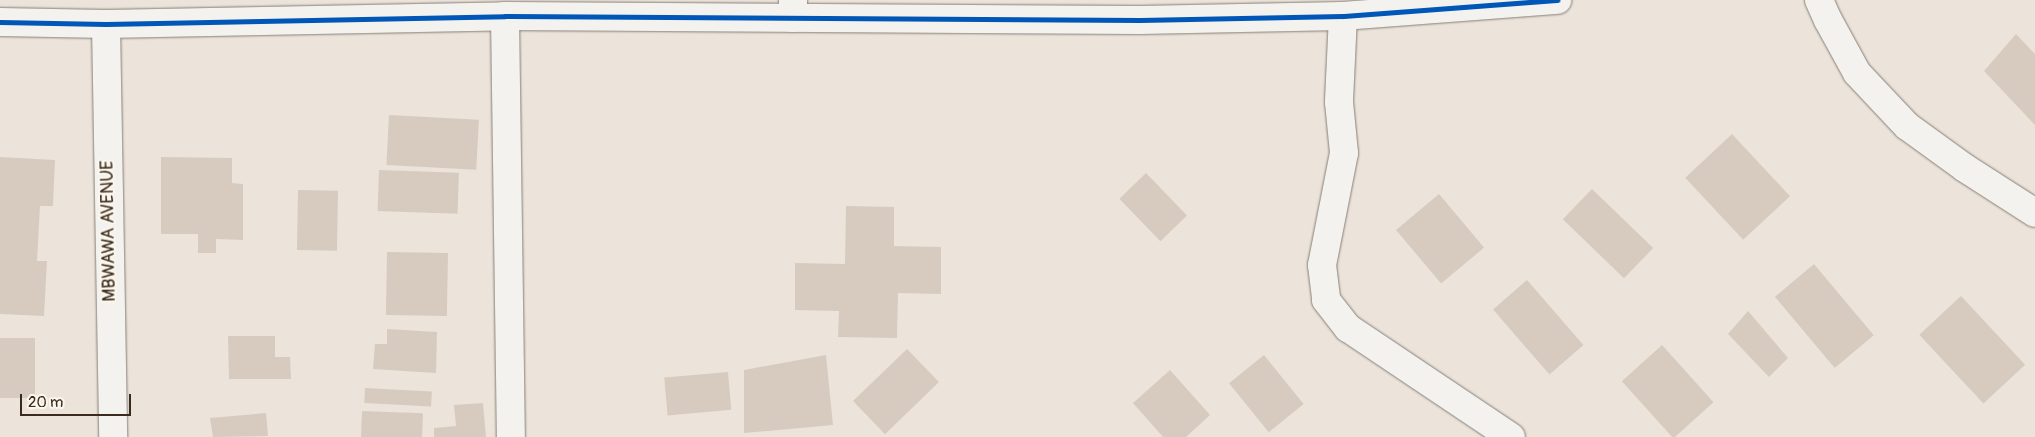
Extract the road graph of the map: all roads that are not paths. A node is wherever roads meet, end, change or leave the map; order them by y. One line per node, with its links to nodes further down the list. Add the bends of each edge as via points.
1 (1557, 0): 5 (street)
2 (1820, 0): 8 (street, via 1857,73 1907,126)
3 (793, 9): 4 (street); 5 (street, via 1140,20)
4 (505, 16): 7 (street); 10 (street)
5 (1343, 16): 11 (street, via 1339,102 1344,153 1322,264 1326,300 1348,328)
6 (0, 22): 7 (street)
7 (106, 24): 9 (street, MBWAWA AVENUE)
8 (2035, 214)
9 (113, 437)
10 (511, 437)
11 (1511, 437)

